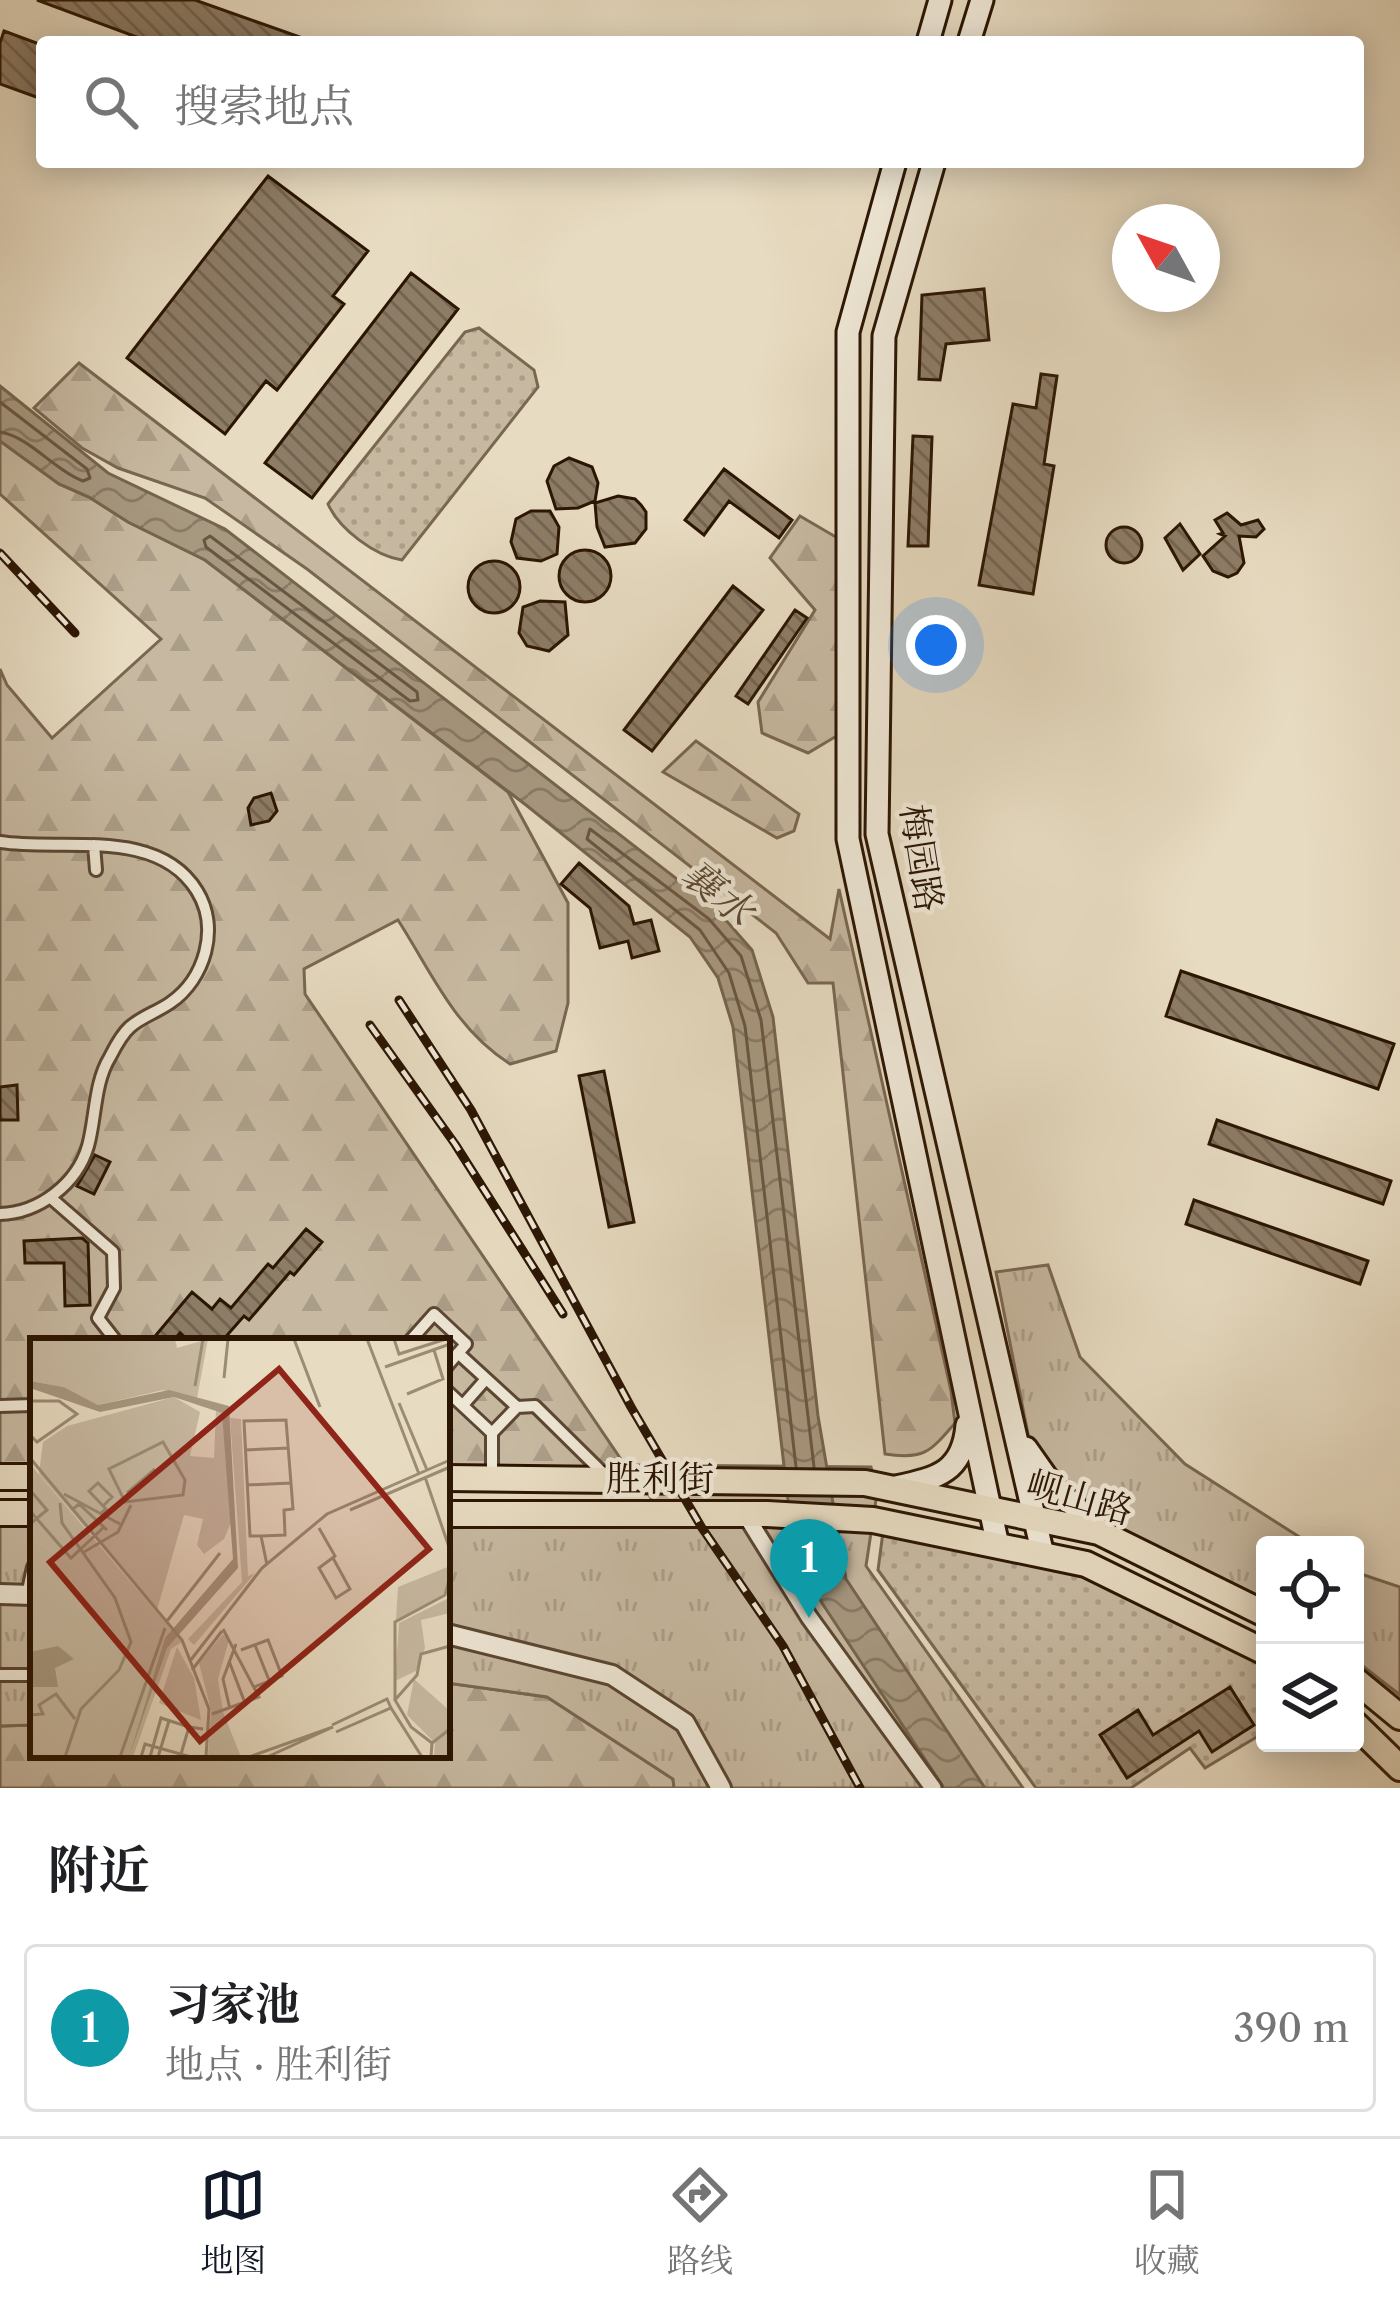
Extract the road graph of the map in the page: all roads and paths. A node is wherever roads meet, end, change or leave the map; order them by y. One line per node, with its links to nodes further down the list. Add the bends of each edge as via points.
1 (940, 0): 3 (main road)
2 (982, 0): 4 (main road)
3 (930, 36)
4 (971, 36)
5 (893, 168): 18 (main road, 梅园路, via 848,332 848,839)
6 (932, 168): 24 (main road, 梅园路, via 884,336 878,834)
7 (0, 842): 8 (street)
8 (94, 845): 9 (street); 10 (street, via 144,853 196,887 209,919 207,941 200,972 129,1028 106,1063 87,1149)
9 (96, 870)
10 (51, 1198): 11 (street); 12 (street, via 113,1252 114,1288 98,1318)
11 (0, 1214)
12 (114, 1338)
13 (413, 1338): 14 (street, via 434,1314 466,1344)
14 (458, 1353): 15 (street); 16 (street)
15 (450, 1362)
16 (486, 1379): 21 (street); 22 (street)
17 (450, 1394): 21 (street)
18 (969, 1400): 29 (main road, via 964,1449 945,1473); 30 (main road, 梅园路)
19 (30, 1405): 20 (street)
20 (0, 1406)
21 (463, 1406): 23 (street)
22 (517, 1407): 23 (street); 27 (street, via 535,1406)
23 (492, 1433): 26 (street)
24 (1018, 1436): 33 (main road, 梅园路); 35 (main road, via 1052,1485)
25 (450, 1478): 26 (highway, 胜利街)
26 (492, 1479): 27 (highway, 胜利街)
27 (610, 1480): 28 (highway, 胜利街)
28 (863, 1483): 29 (highway, 岘山路)
29 (891, 1489): 30 (highway, 岘山路)
30 (993, 1510): 33 (highway, 岘山路); 36 (main road, 梅园路)
31 (450, 1514): 32 (highway, 胜利街)
32 (756, 1514): 34 (highway, 胜利街); 50 (street, via 809,1617)
33 (1037, 1518): 35 (highway, 岘山路); 37 (main road, 梅园路)
34 (873, 1520): 36 (highway, 岘山路)
35 (1106, 1536): 40 (highway, 岘山路)
36 (998, 1546): 37 (highway, 岘山路)
37 (1043, 1555): 42 (highway, 岘山路, via 1086,1564)
38 (30, 1591): 39 (street)
39 (0, 1594)
40 (1256, 1610)
41 (450, 1635): 49 (street, via 612,1676 685,1723)
42 (1256, 1648)
43 (30, 1675): 44 (street)
44 (0, 1676)
45 (1364, 1687): 46 (highway)
46 (1400, 1717)
47 (1364, 1733): 48 (highway)
48 (1400, 1768)
49 (721, 1788)
50 (933, 1788)

